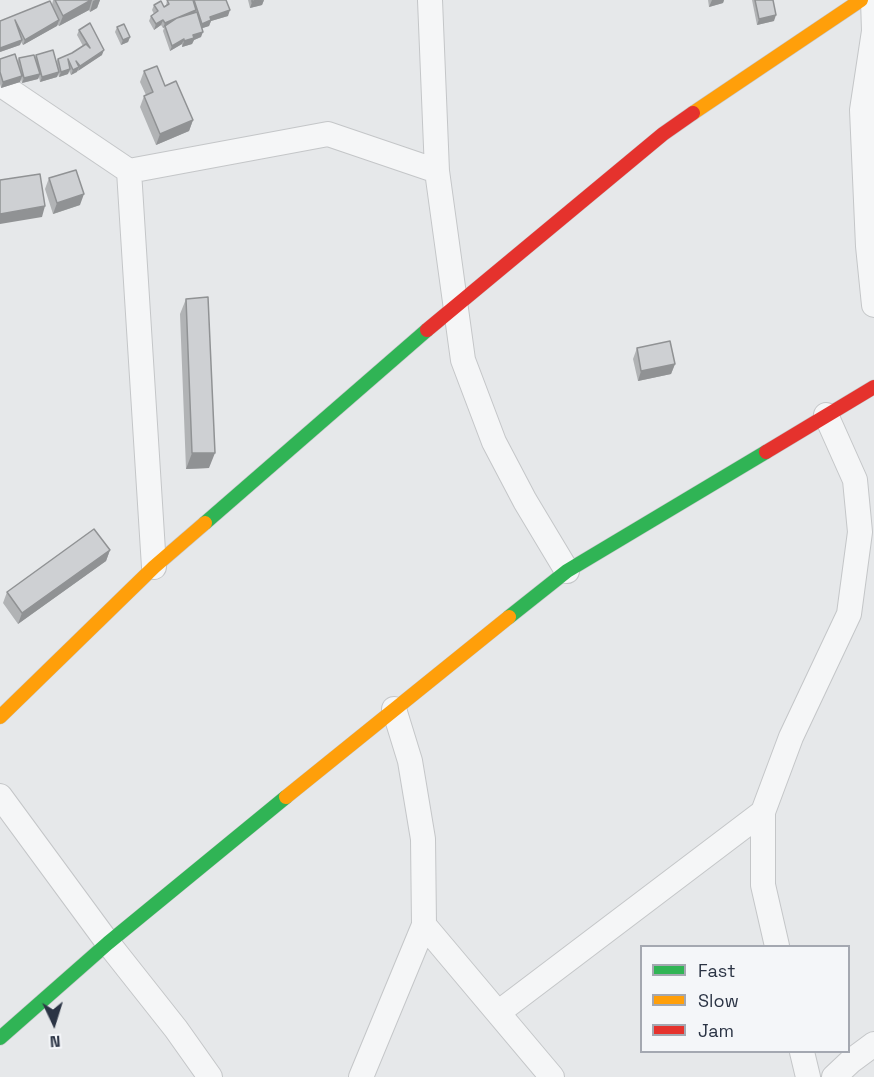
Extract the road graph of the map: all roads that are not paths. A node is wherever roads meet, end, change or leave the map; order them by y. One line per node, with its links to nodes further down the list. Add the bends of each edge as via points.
1 (430, 0): 7 (street)
2 (861, 0): 8 (street, via 663,134)
3 (873, 0): 4 (street)
4 (874, 31): 9 (street, via 862,110)
5 (0, 84): 6 (street)
6 (129, 171): 7 (street, via 328,134); 12 (street)
7 (437, 171): 8 (street)
8 (456, 305): 12 (street); 13 (street, via 463,360 494,442)
9 (874, 305)
10 (874, 387): 11 (street)
11 (826, 415): 13 (street); 17 (street, via 855,480 860,532 849,614 791,737)
12 (154, 567): 15 (street)
13 (567, 571): 14 (street)
14 (394, 709): 18 (street, via 410,761 423,839); 19 (street)
15 (0, 717)
16 (0, 796): 19 (street)
17 (763, 812): 20 (street, via 763,885); 21 (street)
18 (424, 925): 21 (street); 27 (street)
19 (108, 944): 22 (street); 26 (street)
20 (777, 945)
21 (499, 1012): 28 (street)
22 (0, 1038)
23 (874, 1044): 25 (street)
24 (802, 1053): 29 (street)
25 (847, 1072)
26 (210, 1077)
27 (361, 1077)
28 (552, 1077)
29 (808, 1077)

